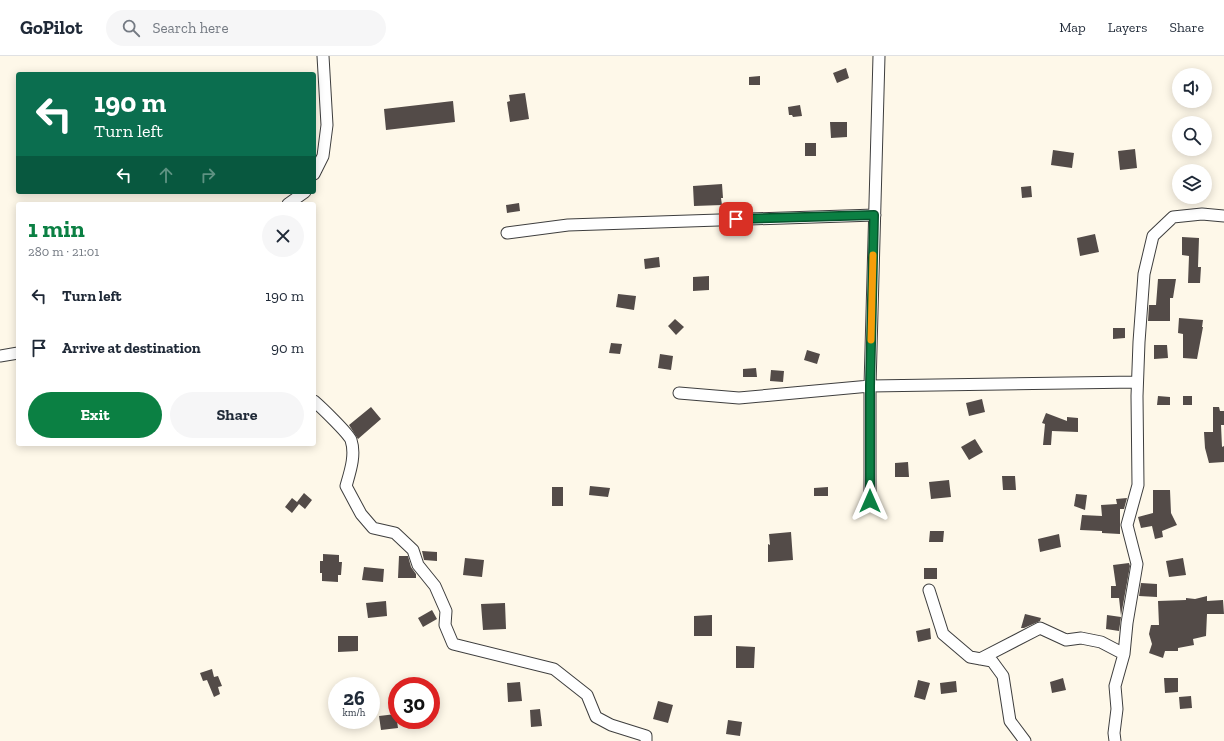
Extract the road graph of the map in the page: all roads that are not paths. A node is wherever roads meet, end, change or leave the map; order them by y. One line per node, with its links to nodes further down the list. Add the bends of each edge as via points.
1 (323, 56): 3 (street, via 327,125 324,156)
2 (879, 56): 6 (street)
3 (316, 170)
4 (302, 194): 5 (street)
5 (291, 202)
6 (874, 215): 8 (street, via 568,225); 12 (street)
7 (1224, 216): 11 (street, via 1202,214 1173,217 1153,236 1144,274)
8 (507, 233)
9 (16, 353): 10 (street)
10 (0, 356)
11 (1137, 382): 12 (street); 17 (street, via 1138,485 1127,525 1137,564)
12 (870, 386): 13 (street, via 739,398); 15 (street)
13 (679, 394)
14 (316, 403): 19 (street, via 351,439 353,461 346,486 361,514 373,528 395,532 413,550 418,565 435,586 446,612 445,626 453,644 554,669 587,695 596,717 611,725 646,736)
15 (870, 501)
16 (929, 590): 18 (street, via 943,634 970,656)
17 (1124, 654): 18 (street, via 1101,642 1080,638 1066,640 1040,628); 21 (street, via 1115,686)
18 (980, 659): 20 (street, via 992,661 1003,676 1010,721)
19 (646, 741)
20 (1025, 741)
21 (1115, 741)

